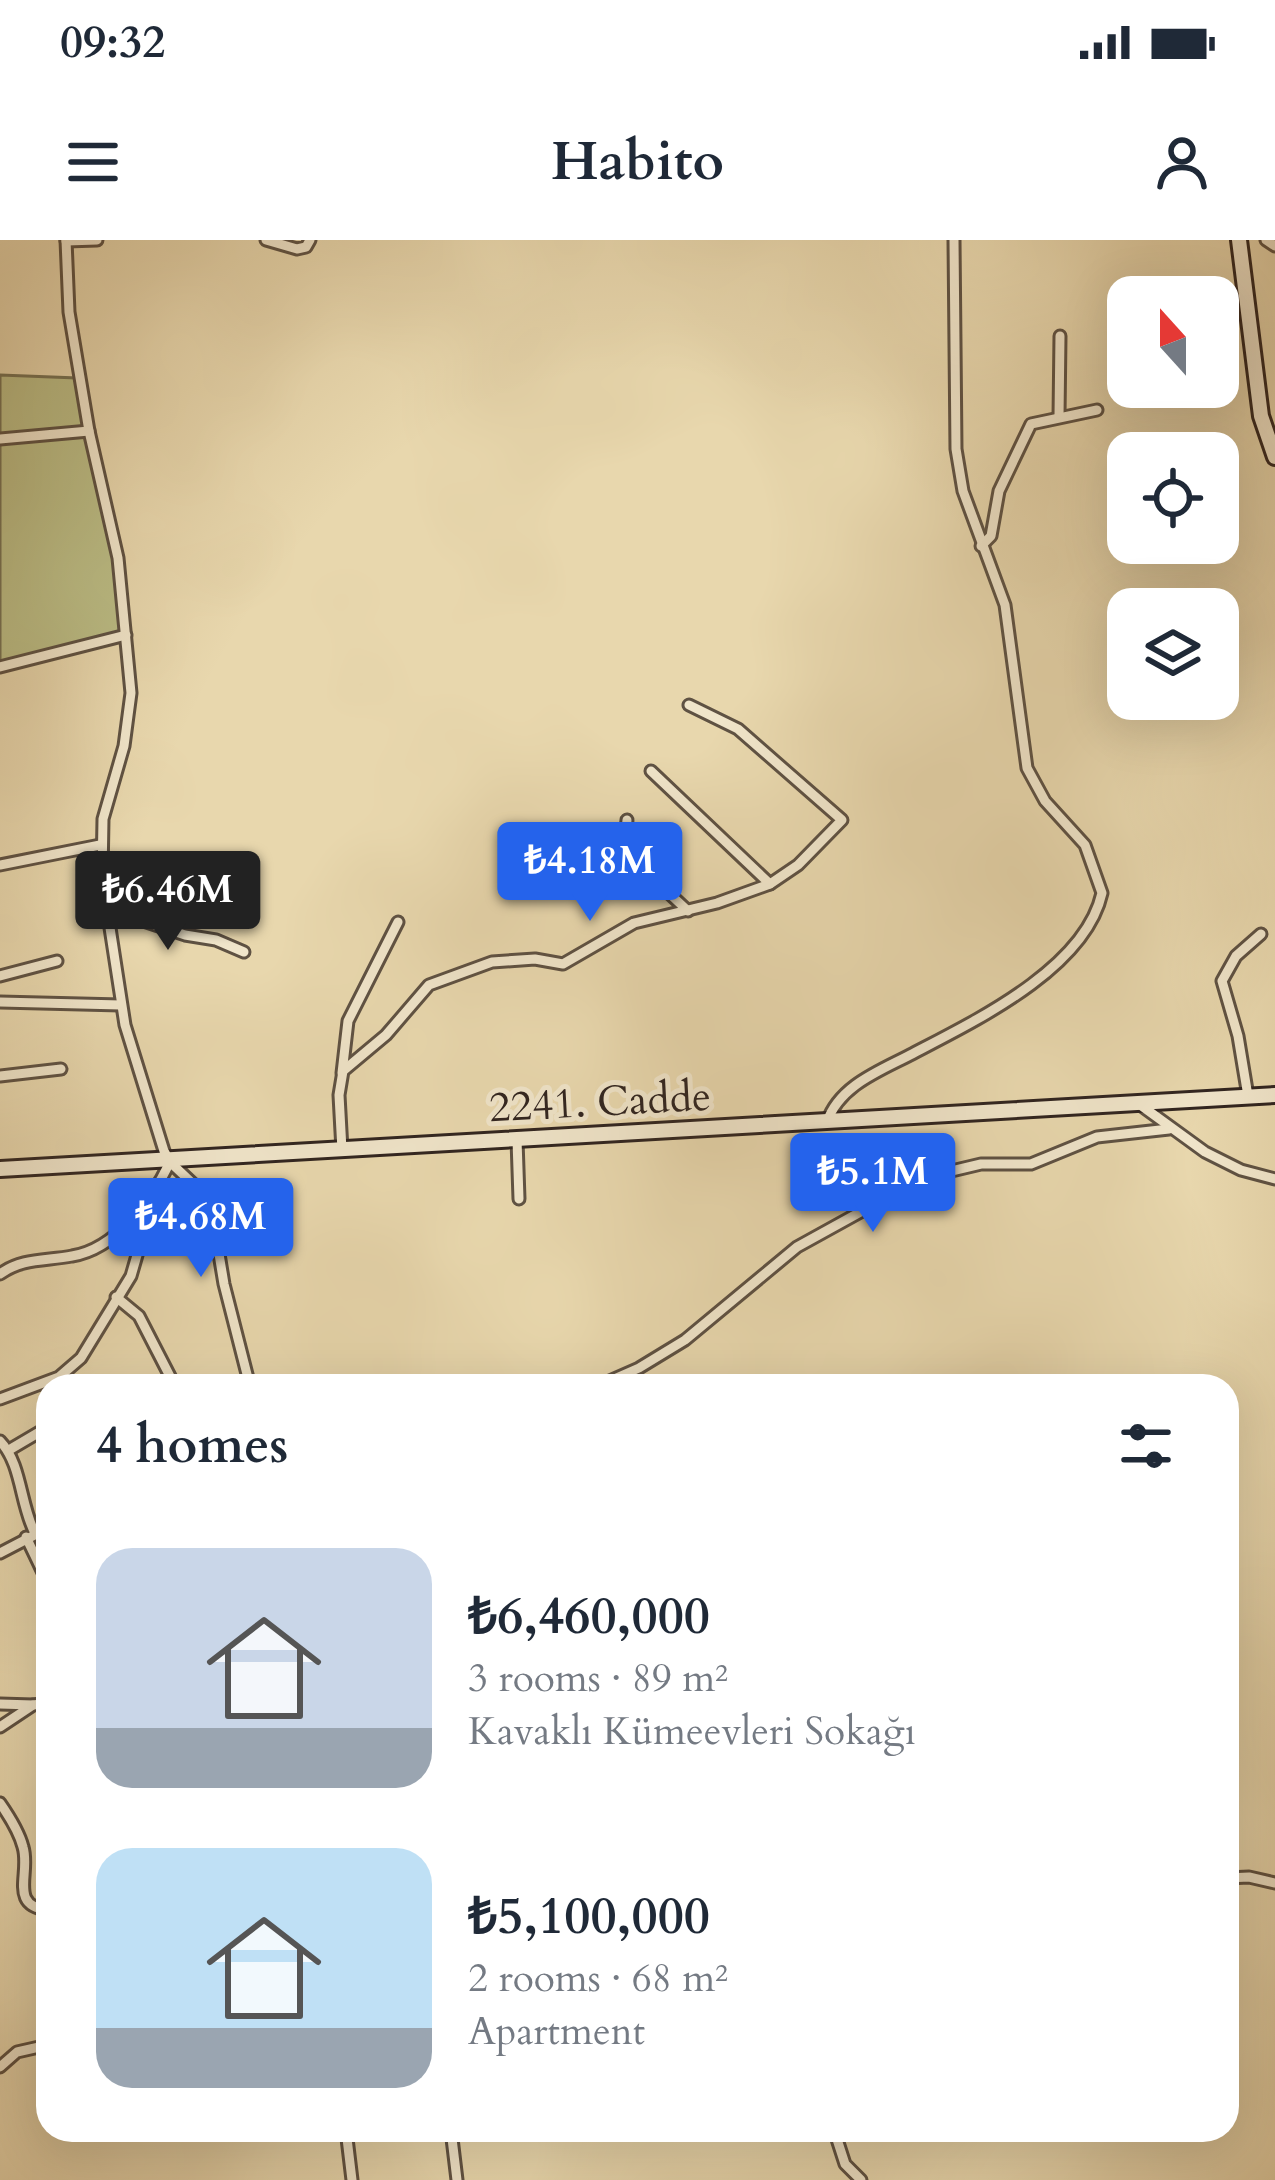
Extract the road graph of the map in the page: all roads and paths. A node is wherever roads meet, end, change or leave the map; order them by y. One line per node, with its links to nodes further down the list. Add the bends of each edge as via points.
1 (97, 240): 7 (street)
2 (266, 240): 3 (street, via 297,249)
3 (310, 240)
4 (954, 240): 15 (street, via 956,448)
5 (1239, 240): 14 (street, via 1261,416)
6 (1266, 240): 8 (street)
7 (66, 241): 12 (street)
8 (1275, 246)
9 (1060, 336): 11 (street)
10 (1096, 410): 11 (street)
11 (1059, 416): 15 (street, via 1034,421 1024,434 995,502 991,536)
12 (89, 431): 13 (street); 16 (street)
13 (0, 440)
14 (1275, 457)
15 (980, 546): 39 (street, via 1006,614 1028,768 1085,845 1101,899 1065,956 1000,1005 862,1080)
16 (126, 635): 17 (street); 21 (street, via 130,718)
17 (0, 667)
18 (688, 705): 23 (street, via 739,729 842,820)
19 (651, 771): 23 (street)
20 (627, 820): 25 (street, via 624,851)
21 (100, 844): 22 (street); 24 (street)
22 (0, 865)
23 (770, 884): 25 (street)
24 (106, 910): 28 (street); 32 (street)
25 (688, 911): 35 (street, via 634,923 563,964 492,962 429,985)
26 (398, 922): 35 (street, via 348,1022)
27 (1261, 934): 37 (street, via 1222,981)
28 (244, 952)
29 (57, 961): 30 (street)
30 (0, 976)
31 (0, 1002): 32 (street)
32 (121, 1006): 43 (street)
33 (61, 1069): 34 (street)
34 (0, 1076)
35 (341, 1076): 42 (street)
36 (1275, 1095): 37 (street, 2241. Cadde)
37 (1248, 1096): 38 (street, 2241. Cadde)
38 (1139, 1104): 39 (street, 2241. Cadde); 40 (street)
39 (826, 1122): 41 (street, 2241. Cadde)
40 (1169, 1129): 45 (street, via 1241,1170); 53 (street, via 1097,1137 1031,1164 967,1166 922,1178 791,1252 674,1347)
41 (517, 1140): 42 (street, 2241. Cadde); 46 (street)
42 (342, 1150): 43 (street, 2241. Cadde)
43 (170, 1162): 44 (street, 2241. Cadde); 47 (street); 52 (street, via 210,1200)
44 (0, 1169)
45 (1275, 1179)
46 (519, 1199)
47 (144, 1205): 48 (street, via 87,1253 21,1262); 49 (street, via 138,1257)
48 (0, 1274)
49 (116, 1297): 50 (street); 51 (street, via 139,1316)
50 (64, 1374)
51 (168, 1374)
52 (245, 1374)
53 (621, 1374)
54 (36, 1385): 55 (street)
55 (0, 1399)
56 (36, 1432): 57 (street)
57 (4, 1445): 59 (street)
58 (36, 1533): 59 (street)
59 (31, 1535): 60 (street); 61 (street)
60 (36, 1549)
61 (0, 1553)
62 (0, 1703): 63 (street)
63 (34, 1706): 64 (street)
64 (0, 1727)
65 (0, 1803): 68 (street, via 24,1850 22,1894)
66 (1239, 1877): 67 (street)
67 (1275, 1883)
68 (36, 1906)
69 (36, 2048): 70 (street)
70 (13, 2055): 71 (street); 72 (street)
71 (0, 2057)
72 (0, 2068)
73 (347, 2142): 76 (street)
74 (452, 2142): 77 (street)
75 (838, 2142): 78 (street)
76 (352, 2180)
77 (457, 2180)
78 (861, 2180)

